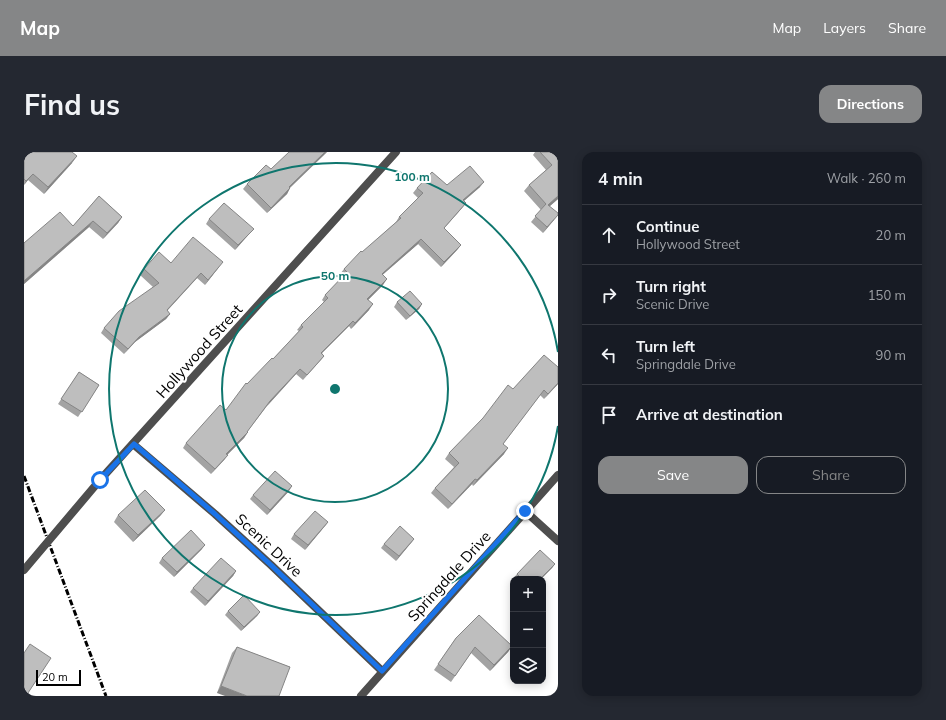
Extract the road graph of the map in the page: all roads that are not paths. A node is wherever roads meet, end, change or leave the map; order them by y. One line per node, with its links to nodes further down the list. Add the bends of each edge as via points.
1 (396, 152): 2 (street, Hollywood Street)
2 (134, 444): 6 (street, Hollywood Street, bridge); 7 (street, Scenic Drive, via 271,565)
3 (558, 475): 4 (street, Springdale Drive)
4 (525, 511): 5 (street); 7 (street, Springdale Drive)
5 (558, 541)
6 (24, 570)
7 (382, 671): 8 (street, Springdale Drive)
8 (361, 696)

